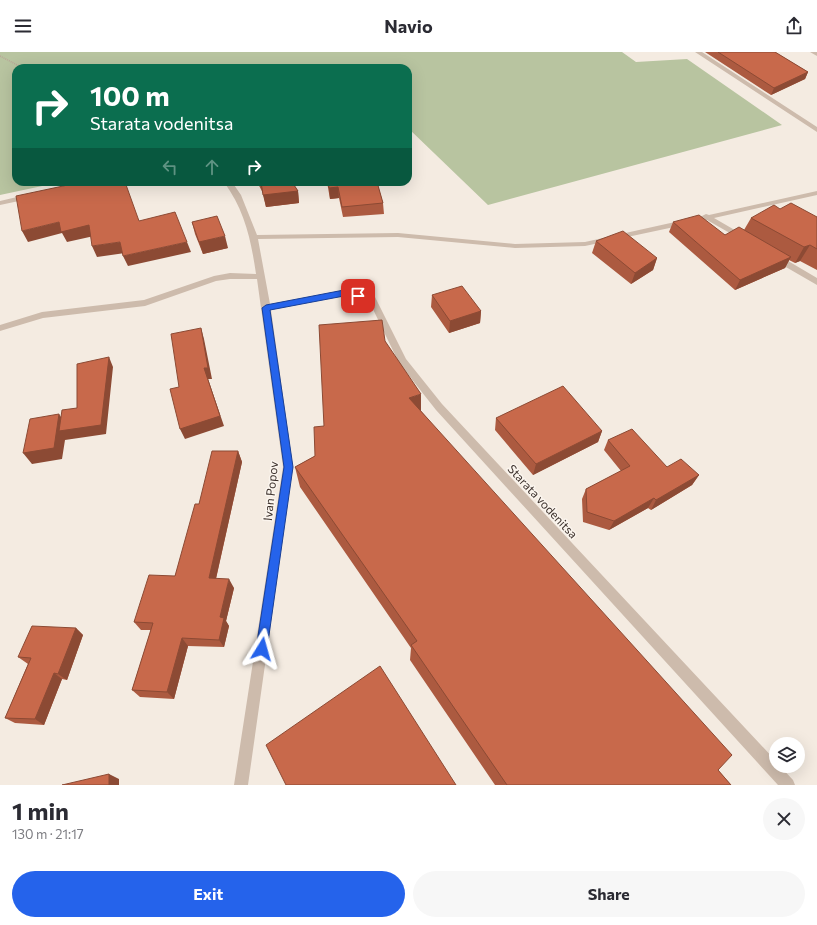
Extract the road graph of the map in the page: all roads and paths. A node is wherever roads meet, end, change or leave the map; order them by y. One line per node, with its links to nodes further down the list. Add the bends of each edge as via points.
1 (698, 52): 6 (street)
2 (813, 52): 3 (street)
3 (817, 54)
4 (0, 56): 5 (path)
5 (15, 64)
6 (817, 130)
7 (231, 186): 12 (street, Ivan Popov)
8 (817, 193): 11 (street)
9 (38, 194): 10 (street)
10 (0, 203)
11 (706, 216): 12 (street, via 584,244 515,246 398,235); 13 (street)
12 (254, 237): 15 (street, Ivan Popov)
13 (752, 243)
14 (765, 251): 16 (street)
15 (261, 278): 17 (street, Ivan Popov); 18 (street, via 230,276 214,279 145,303 42,315)
16 (817, 282)
17 (266, 308): 19 (street, Ivan Popov, via 288,467); 20 (street, Starata vodenitsa, via 344,293 372,299 402,361 440,407)
18 (0, 328)
19 (242, 785)
20 (788, 785)

